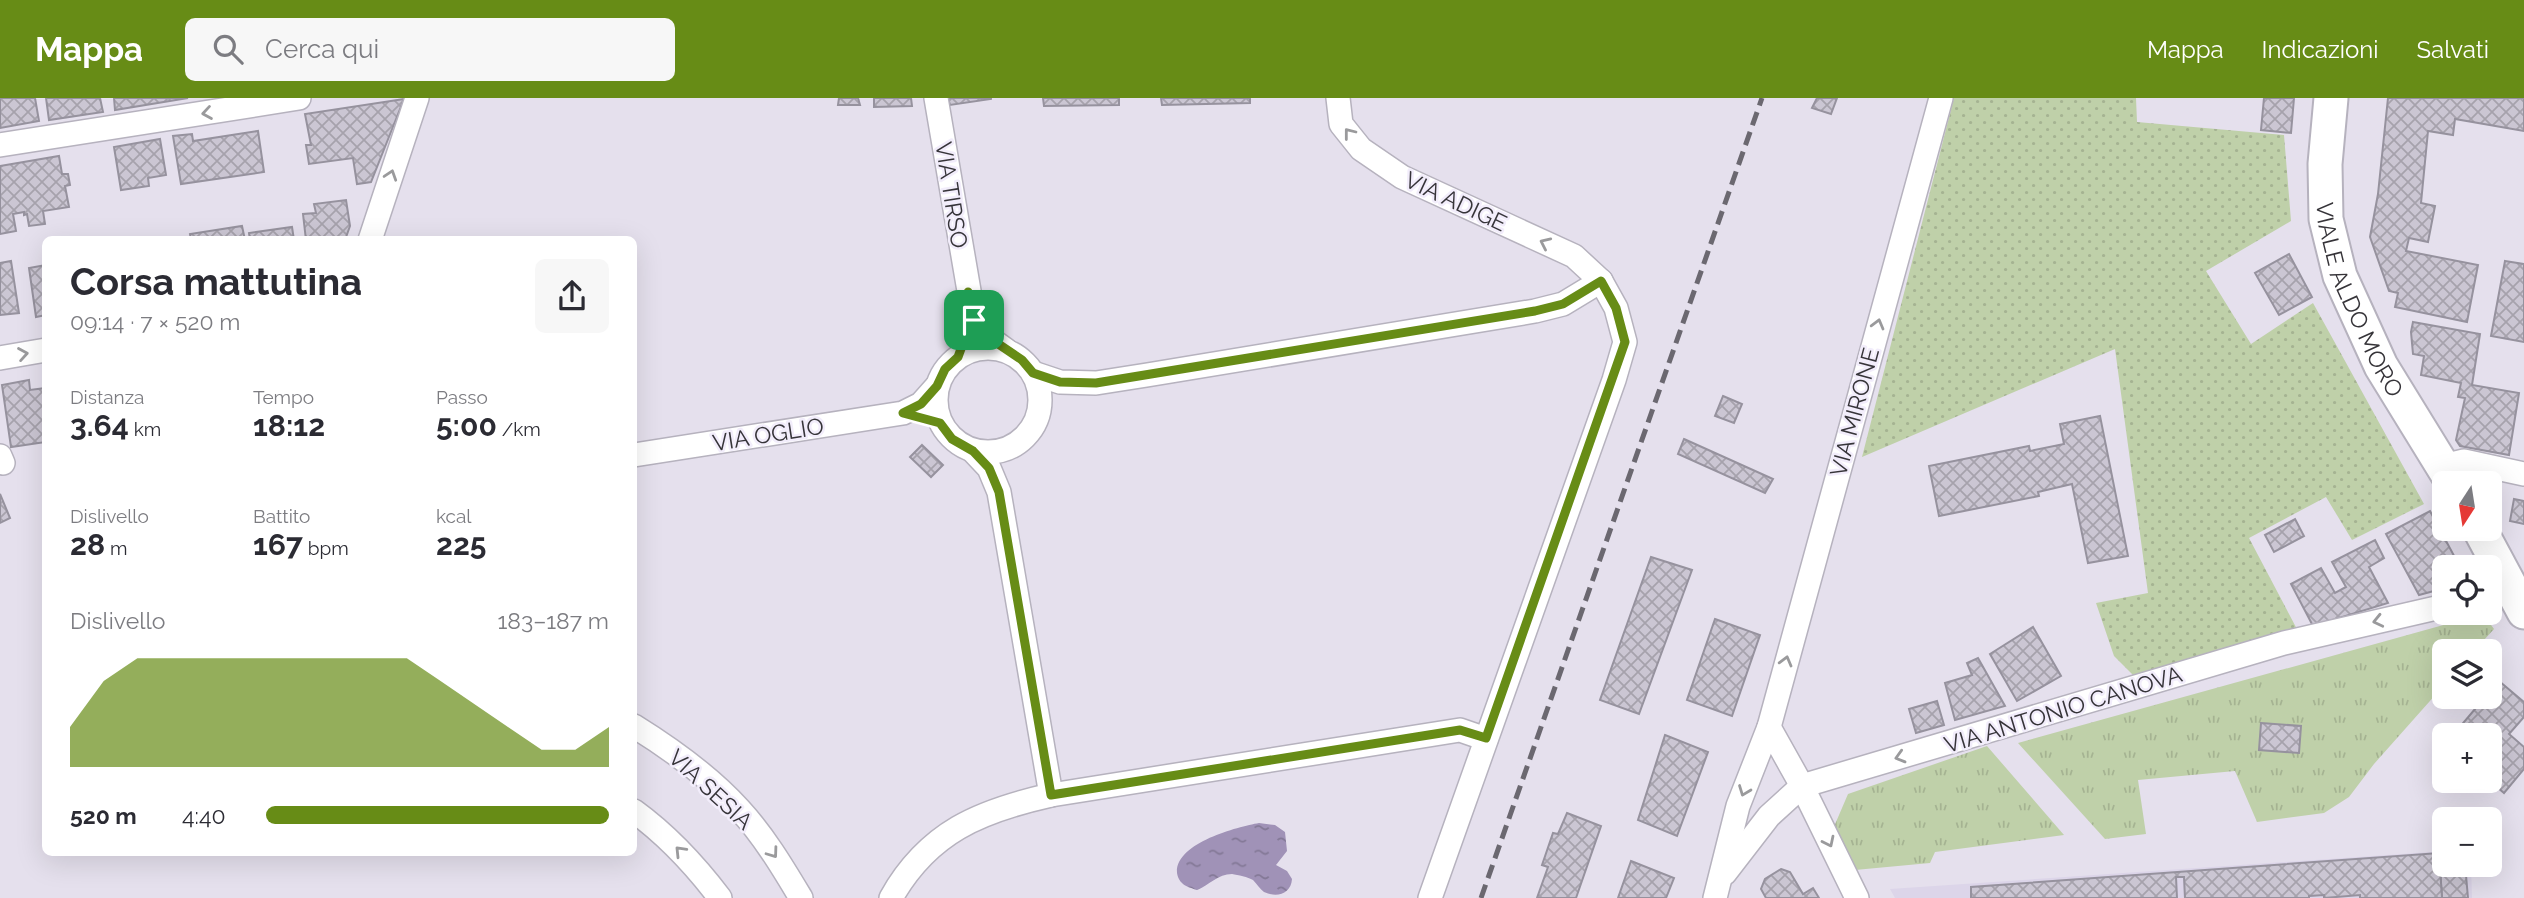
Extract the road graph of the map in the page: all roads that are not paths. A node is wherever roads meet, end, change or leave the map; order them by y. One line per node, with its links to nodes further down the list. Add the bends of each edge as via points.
1 (299, 98): 7 (street, one-way to 7)
2 (417, 98): 8 (street, one-way to 2)
3 (936, 98): 10 (street, VIA TIRSO)
4 (1338, 98): 9 (street, VIA ADIGE, one-way to 4, via 1574,256 1402,177 1361,149 1341,124)
5 (1941, 98): 31 (street, VIA MIRONE, one-way to 5)
6 (2331, 98): 25 (main road, VIALE ALDO MORO, via 2326,219 2340,276 2381,366)
7 (0, 145)
8 (371, 236)
9 (1601, 281): 16 (street, via 1563,304 1535,311); 33 (street, VIA ADIGE, via 1616,308 1625,342)
10 (968, 292): 12 (street, via 974,320); 13 (street, via 966,335)
11 (42, 351): 14 (street, one-way to 11)
12 (1007, 351): 13 (street, via 990,347); 15 (street)
13 (958, 357): 17 (street)
14 (0, 358)
15 (1033, 373): 16 (street, via 1060,382); 18 (street, via 1040,390)
16 (1096, 383): 18 (street, via 1061,396)
17 (937, 386): 19 (street, via 921,404); 20 (street)
18 (1040, 411): 21 (street, via 1023,440)
19 (903, 413): 20 (street); 23 (street, VIA OGLIO)
20 (940, 423): 22 (street, via 952,439)
21 (1009, 449): 22 (street); 27 (street, via 1000,470)
22 (973, 451): 27 (street, via 989,468)
23 (637, 456)
24 (2523, 466): 26 (street, via 2464,461)
25 (2446, 471)
26 (2452, 471)
27 (999, 492): 35 (street)
28 (2484, 541): 29 (main road)
29 (2509, 599)
30 (2432, 609): 34 (street, VIA ANTONIO CANOVA, one-way to 34, via 2284,643)
31 (1769, 727): 34 (street); 37 (street, VIA MIRONE, one-way to 37, via 1738,806)
32 (637, 728): 39 (street, VIA SESIA, one-way to 39, via 666,746 739,809)
33 (1486, 738): 35 (street, via 1460,730); 41 (street, VIA ADIGE)
34 (1801, 786): 37 (street, VIA ANTONIO CANOVA, via 1769,816); 42 (street, one-way to 42)
35 (1051, 795): 40 (street, via 1010,804 952,831 925,850)
36 (637, 814): 38 (street, one-way to 36, via 673,844)
37 (1718, 888)
38 (720, 898)
39 (802, 898)
40 (891, 898)
41 (1430, 898)
42 (1857, 898)

